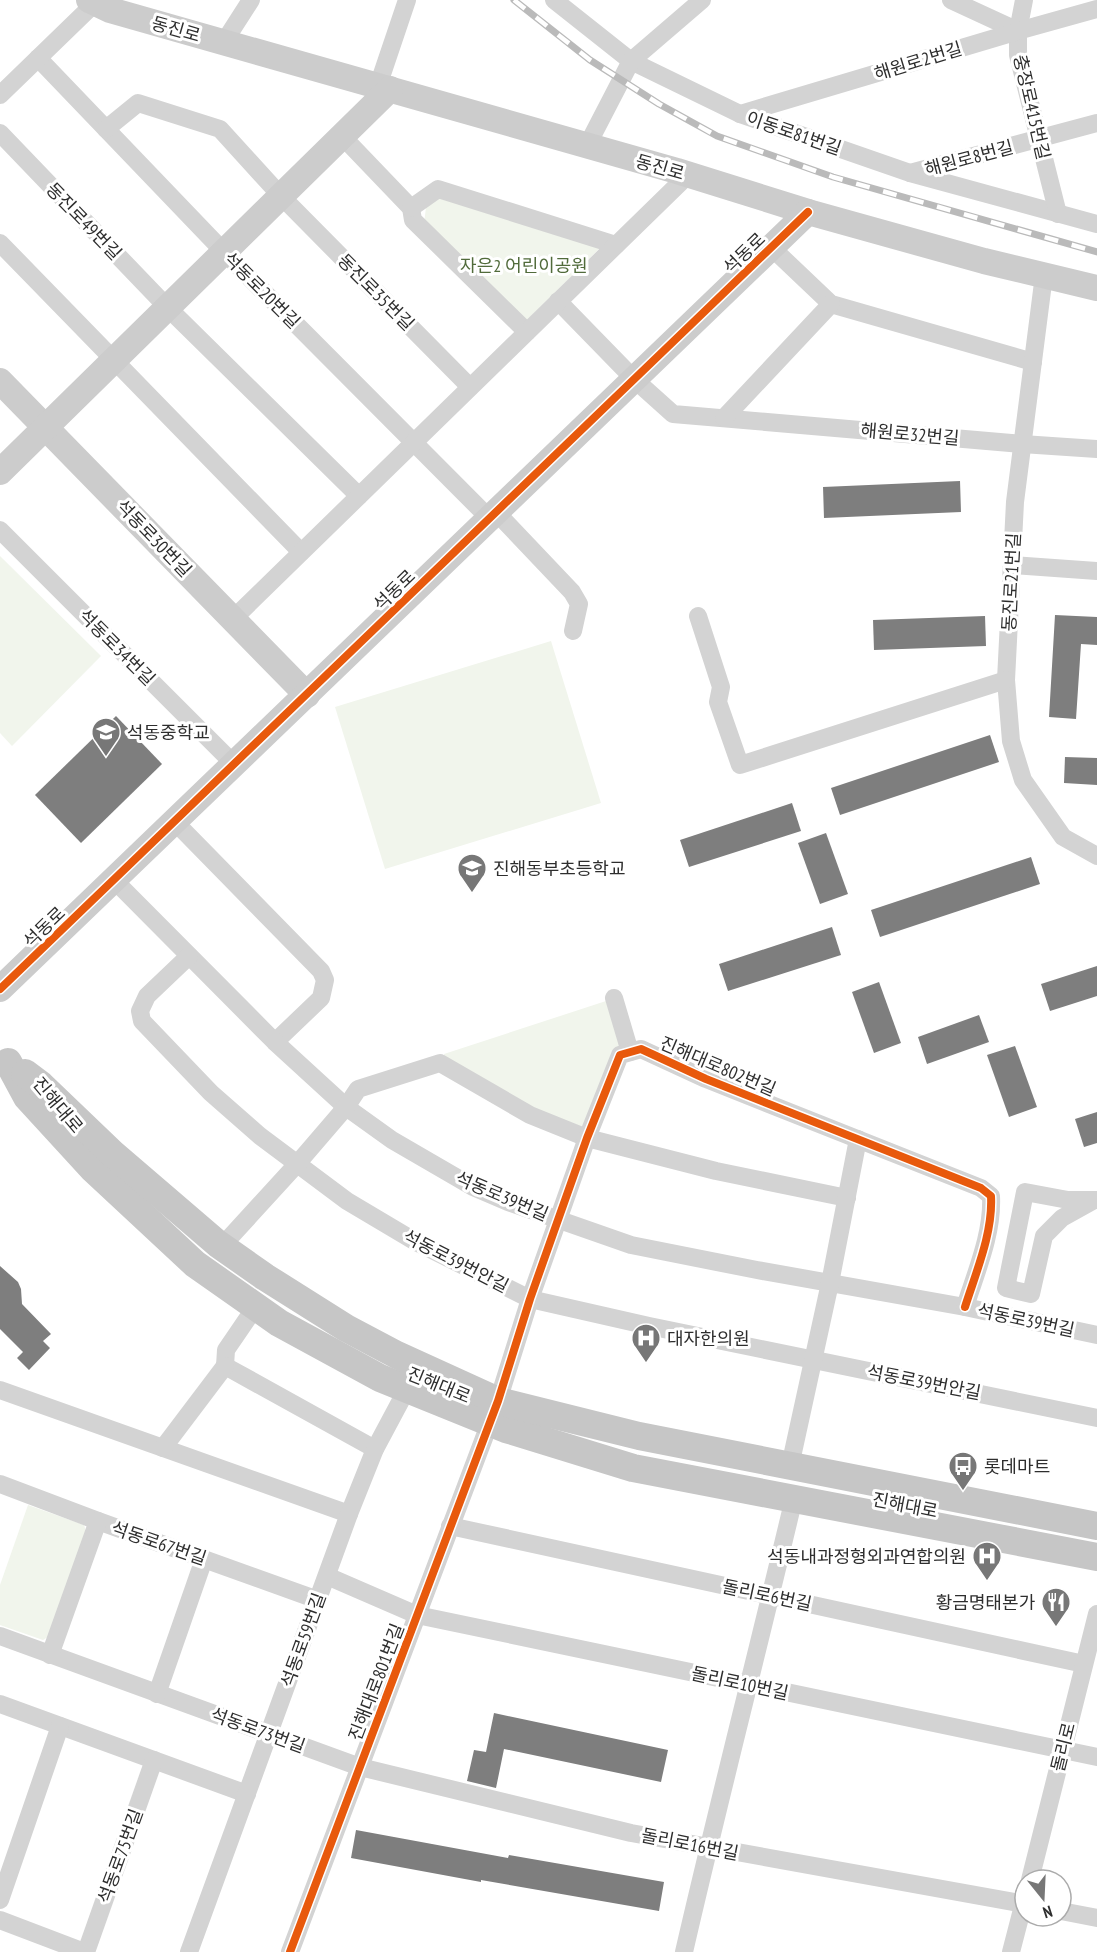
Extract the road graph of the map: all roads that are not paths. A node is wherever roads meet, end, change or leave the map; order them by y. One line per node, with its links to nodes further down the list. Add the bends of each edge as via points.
1 (251, 0): 10 (street, 동진로)
2 (406, 0): 13 (street)
3 (554, 0): 12 (street, 이동로81번길)
4 (702, 0): 12 (street)
5 (951, 0): 9 (street)
6 (1024, 0): 9 (street, 충장로415번길)
7 (94, 1): 10 (street, 동진로, via 110,10); 11 (street)
8 (1097, 9): 9 (street, 해원로2번길)
9 (1018, 31): 15 (street, 해원로2번길); 20 (street, 충장로415번길, via 1018,55)
10 (224, 42): 13 (street, 동진로)
11 (38, 58): 14 (street); 17 (street, 석동로20번길)
12 (631, 61): 15 (street, 이동로81번길); 21 (street)
13 (384, 88): 19 (street); 21 (street, 동진로)
14 (0, 95)
15 (740, 114): 22 (street, 이동로81번길)
16 (1097, 123): 20 (street, 해원로8번길)
17 (106, 129): 24 (street, via 138,103 220,129); 32 (street, 석동로20번길)
18 (0, 134): 37 (street, 동진로49번길)
19 (342, 136): 24 (street); 25 (street)
20 (1039, 139): 22 (street, 해원로8번길); 27 (street, 충장로415번길)
21 (587, 146): 23 (street, 동진로)
22 (910, 173): 27 (street, 이동로81번길)
23 (688, 175): 26 (street, 동진로); 30 (street)
24 (281, 196): 32 (street); 43 (street, 동진로35번길)
25 (411, 208): 30 (street, via 438,189); 38 (street, via 412,220)
26 (808, 212): 31 (street, 석동로); 33 (street, 동진로)
27 (1058, 214): 28 (street, 이동로81번길)
28 (1097, 224)
29 (0, 243): 39 (street)
30 (616, 245): 35 (street)
31 (771, 247): 36 (street, 석동로); 41 (street, 석동로)
32 (224, 252): 37 (street); 46 (street, 석동로20번길)
33 (1044, 275): 34 (street, 동진로); 40 (street, 동진로21번길)
34 (1097, 288)
35 (558, 301): 38 (street); 41 (street, 해원로32번길)
36 (831, 304): 40 (street, 석동로); 44 (street)
37 (168, 308): 39 (street); 50 (street)
38 (527, 332): 43 (street)
39 (113, 361): 45 (street); 53 (street)
40 (1033, 362): 47 (street, 동진로21번길)
41 (634, 379): 44 (street, 해원로32번길, via 673,414); 51 (street, 석동로)
42 (0, 381): 45 (street, 석동로30번길)
43 (470, 387): 46 (street)
44 (724, 418): 47 (street, 해원로32번길)
45 (46, 427): 49 (street); 57 (street, 석동로30번길)
46 (414, 442): 50 (street); 51 (street, 석동로20번길)
47 (1022, 444): 48 (street, 해원로32번길); 54 (street, 동진로21번길)
48 (1097, 449)
49 (0, 472)
50 (359, 496): 53 (street)
51 (493, 515): 58 (street, via 572,592 579,604); 60 (street, 석동로)
52 (0, 530): 61 (street, 석동로34번길)
53 (302, 552): 57 (street)
54 (1011, 565): 55 (street); 59 (street, 동진로21번길)
55 (1097, 571)
56 (698, 616): 59 (street, via 721,687 718,702 740,765)
57 (233, 619): 60 (street, 석동로30번길)
58 (573, 631)
59 (1006, 680): 63 (street, 동진로21번길, via 1011,741 1023,780 1063,837)
60 (307, 695): 61 (street, 석동로)
61 (235, 765): 62 (street, 석동로)
62 (175, 822): 64 (street, 석동로); 68 (street, via 321,971 325,980 321,998)
63 (1097, 856)
64 (114, 880): 65 (street, 석동로39번길); 66 (street, 석동로)
65 (189, 956): 68 (street, 석동로39번길); 74 (street, 석동로39번안길, via 147,996 140,1011 142,1021 211,1093)
66 (0, 989)
67 (614, 998): 69 (street)
68 (275, 1042): 71 (street, 석동로39번길)
69 (630, 1052): 72 (street, via 620,1055); 73 (street, 진해대로802번길, via 641,1048 706,1079)
70 (4, 1057): 78 (main road, 진해대로, via 42,1085 112,1153); 81 (main road, 진해대로, via 27,1098 93,1168 195,1264)
71 (346, 1107): 72 (street, via 358,1089 440,1063 530,1115); 74 (street); 77 (street, 석동로39번길, via 392,1140 473,1187)
72 (587, 1138): 75 (street, via 716,1171); 77 (street)
73 (858, 1139): 75 (street); 82 (street, 진해대로802번길, via 981,1188 991,1196 992,1210)
74 (297, 1164): 78 (street); 80 (street, 석동로39번안길, via 346,1201 416,1242)
75 (847, 1198): 79 (street)
76 (1095, 1200): 76 (street, via 1068,1200 1025,1192 1006,1288 1031,1294 1044,1236 1062,1218)
77 (559, 1220): 79 (street, 석동로39번길, via 632,1245); 80 (street)
78 (222, 1246): 88 (main road, 진해대로, via 346,1328)
79 (830, 1283): 82 (street, 석동로39번길); 84 (street)
80 (530, 1299): 84 (street, 석동로39번안길); 88 (street)
81 (256, 1306): 85 (street, via 226,1350); 86 (main road, 진해대로, via 279,1323)
82 (965, 1307): 83 (street, 석동로39번길)
83 (1097, 1335)
84 (814, 1360): 89 (street, 석동로39번안길); 92 (street)
85 (225, 1366): 90 (street); 91 (street)
86 (407, 1389): 88 (main road, 진해대로); 91 (street, 석동로59번길)
87 (0, 1390): 90 (street)
88 (494, 1411): 92 (main road, 진해대로); 94 (main road, 진해대로, via 633,1468); 97 (street, 진해대로801번길)
89 (1097, 1418)
90 (163, 1448): 95 (street)
91 (375, 1449): 95 (street, 석동로59번길)
92 (790, 1466): 98 (main road, 진해대로)
93 (0, 1484): 96 (street, 석동로67번길)
94 (794, 1498): 99 (main road, 진해대로); 102 (street)
95 (350, 1514): 101 (street, 석동로59번길)
96 (98, 1521): 100 (street, 석동로67번길); 107 (street)
97 (450, 1526): 102 (street, 돌리로6번길); 105 (street, 진해대로801번길)
98 (1097, 1526)
99 (1097, 1557)
100 (204, 1558): 103 (street, 석동로67번길); 110 (street)
101 (327, 1576): 103 (street, 석동로59번길); 105 (street, 돌리로10번길)
102 (771, 1595): 108 (street, 돌리로6번길); 109 (street)
103 (318, 1600): 113 (street, 석동로59번길)
104 (1097, 1614): 108 (street, 돌리로)
105 (417, 1615): 109 (street, 돌리로10번길); 117 (street, 진해대로801번길)
106 (0, 1636): 107 (street, 석동로73번길)
107 (51, 1655): 110 (street, 석동로73번길)
108 (1084, 1664): 114 (street, 돌리로)
109 (750, 1685): 114 (street, 돌리로10번길); 119 (street)
110 (157, 1694): 113 (street, 석동로73번길)
111 (0, 1704): 112 (street)
112 (60, 1726): 116 (street); 121 (street)
113 (269, 1734): 117 (street, 석동로73번길); 118 (street, 석동로59번길)
114 (1062, 1750): 115 (street, 돌리로10번길); 120 (street, 돌리로)
115 (1097, 1757)
116 (153, 1760): 118 (street); 127 (street, 석동로75번길)
117 (360, 1767): 119 (street, 돌리로16번길, via 631,1833); 129 (street, 진해대로801번길)
118 (247, 1794): 128 (street, 석동로59번길)
119 (708, 1847): 122 (street, 돌리로16번길); 130 (street)
120 (1033, 1868)
121 (0, 1900)
122 (1013, 1900)
123 (1073, 1913): 124 (street)
124 (1097, 1918)
125 (0, 1920): 127 (street)
126 (1018, 1928): 131 (street)
127 (85, 1952)
128 (189, 1952)
129 (290, 1952)
130 (684, 1952)
131 (1011, 1952)

